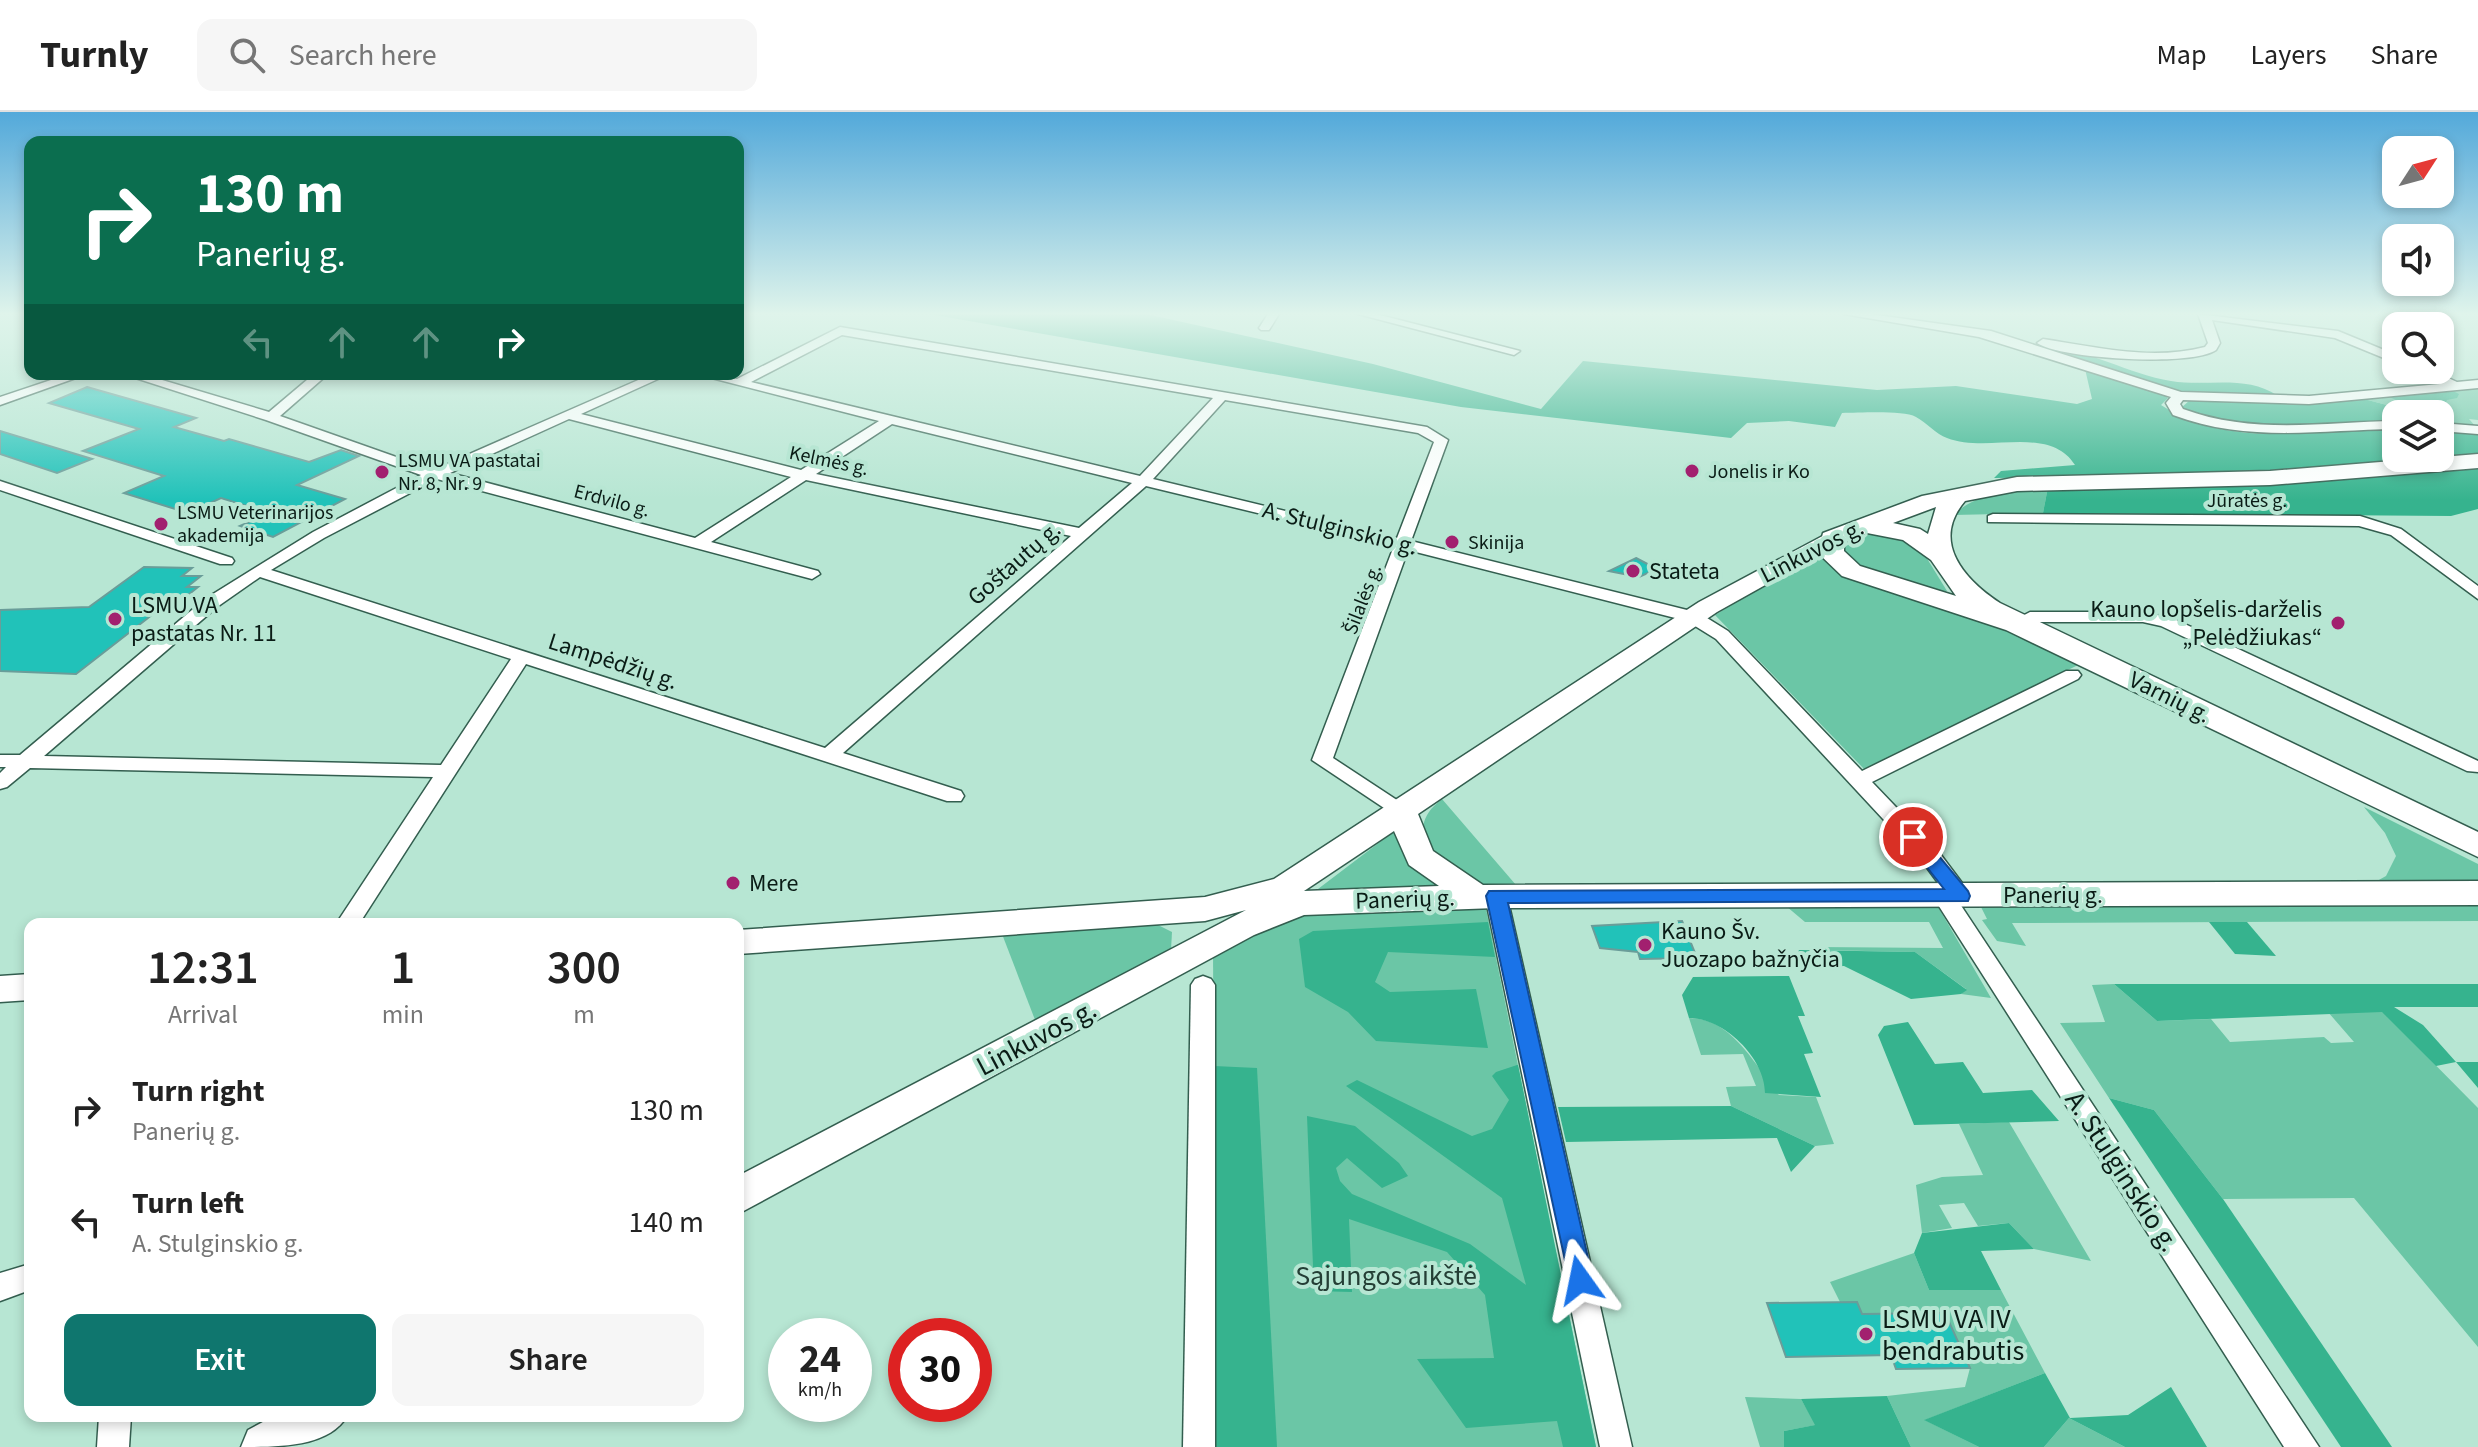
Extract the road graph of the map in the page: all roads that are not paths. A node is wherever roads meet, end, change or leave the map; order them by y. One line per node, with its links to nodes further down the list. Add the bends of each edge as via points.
1 (752, 376): 9 (street, Šilalės g.)
2 (1106, 376): 13 (street, Šilalės g.)
3 (2117, 376): 14 (street)
4 (63, 380): 15 (street)
5 (149, 380): 17 (street, Erdvilo g.)
6 (315, 380): 17 (street)
7 (649, 380): 16 (street)
8 (727, 380): 9 (street, A. Stulginskio g.)
9 (739, 383): 18 (street, A. Stulginskio g.)
10 (2451, 384): 12 (street)
11 (2478, 384): 12 (street)
12 (2455, 386): 14 (street, via 2309,400)
13 (1222, 396): 25 (street, Goštautų g.); 33 (street, Šilalės g., via 1422,430 1441,440)
14 (2180, 396): 19 (street, via 2173,403 2178,412 2219,427)
15 (0, 401)
16 (568, 415): 23 (street); 24 (street, Kelmės g.)
17 (271, 417): 23 (street, Erdvilo g.)
18 (891, 419): 24 (street); 25 (street, A. Stulginskio g.)
19 (2382, 426)
20 (2454, 428): 21 (street)
21 (2478, 430)
22 (2478, 461): 27 (main road, Linkuvos g., via 2270,478 2017,484)
23 (431, 474): 32 (street, Erdvilo g.); 36 (street)
24 (802, 475): 30 (street, Kelmės g.); 32 (street)
25 (1144, 480): 30 (street, Goštautų g.); 33 (street, A. Stulginskio g.)
26 (0, 485): 35 (street)
27 (1959, 494): 29 (main road, Linkuvos g.); 34 (main road, via 1941,521)
28 (1993, 519): 40 (street, Jūratės g., via 2360,521 2396,532)
29 (1861, 524): 31 (main road, Linkuvos g.); 34 (main road, via 1911,534)
30 (1084, 534): 45 (street, Goštautų g.)
31 (1832, 538): 39 (main road, via 1831,553 1844,567); 41 (street, Linkuvos g.)
32 (698, 543): 37 (street, Erdvilo g.)
33 (1404, 544): 41 (street, A. Stulginskio g.); 53 (street, Šilalės g., via 1322,760)
34 (1939, 554): 38 (main road, Varnių g.)
35 (226, 561)
36 (257, 571): 43 (street, Lampėdžių g.); 47 (street)
37 (812, 574)
38 (1954, 581): 39 (main road, via 1951,595); 42 (main road, Varnių g.)
39 (1921, 594): 42 (main road)
40 (2478, 594)
41 (1693, 617): 50 (street, A. Stulginskio g., via 1722,635); 53 (street, Linkuvos g.)
42 (2016, 624): 48 (street, via 2030,617 2143,617 2166,622); 54 (main road, Varnių g.)
43 (521, 657): 45 (street, Lampėdžių g.); 49 (street)
44 (2072, 675): 50 (street)
45 (828, 756): 52 (street, Lampėdžių g.)
46 (0, 761): 47 (street)
47 (21, 761): 49 (street); 51 (street)
48 (2474, 767)
49 (449, 771): 60 (street)
50 (1860, 780): 57 (street, A. Stulginskio g., via 1930,856)
51 (0, 783)
52 (954, 796)
53 (1402, 813): 56 (street, via 1420,857); 59 (street, Linkuvos g., via 1285,888 1235,904)
54 (2478, 846)
55 (2478, 893): 57 (street, Panerių g.)
56 (1486, 896): 57 (street, Panerių g.); 58 (street, Panerių g.); 74 (street)
57 (1952, 896): 75 (street, A. Stulginskio g.)
58 (1341, 901): 62 (street, Linkuvos g., via 1271,912)
59 (1161, 913): 61 (street); 62 (street, via 1180,931)
60 (351, 918)
61 (744, 942)
62 (1179, 960): 66 (street, Linkuvos g.)
63 (1203, 985): 73 (street)
64 (24, 987): 65 (street)
65 (0, 989)
66 (744, 1193)
67 (24, 1279): 68 (street)
68 (0, 1287)
69 (115, 1422): 71 (street)
70 (312, 1422): 72 (street)
71 (113, 1447)
72 (265, 1447)
73 (1199, 1447)
74 (1616, 1447)
75 (2303, 1447)

